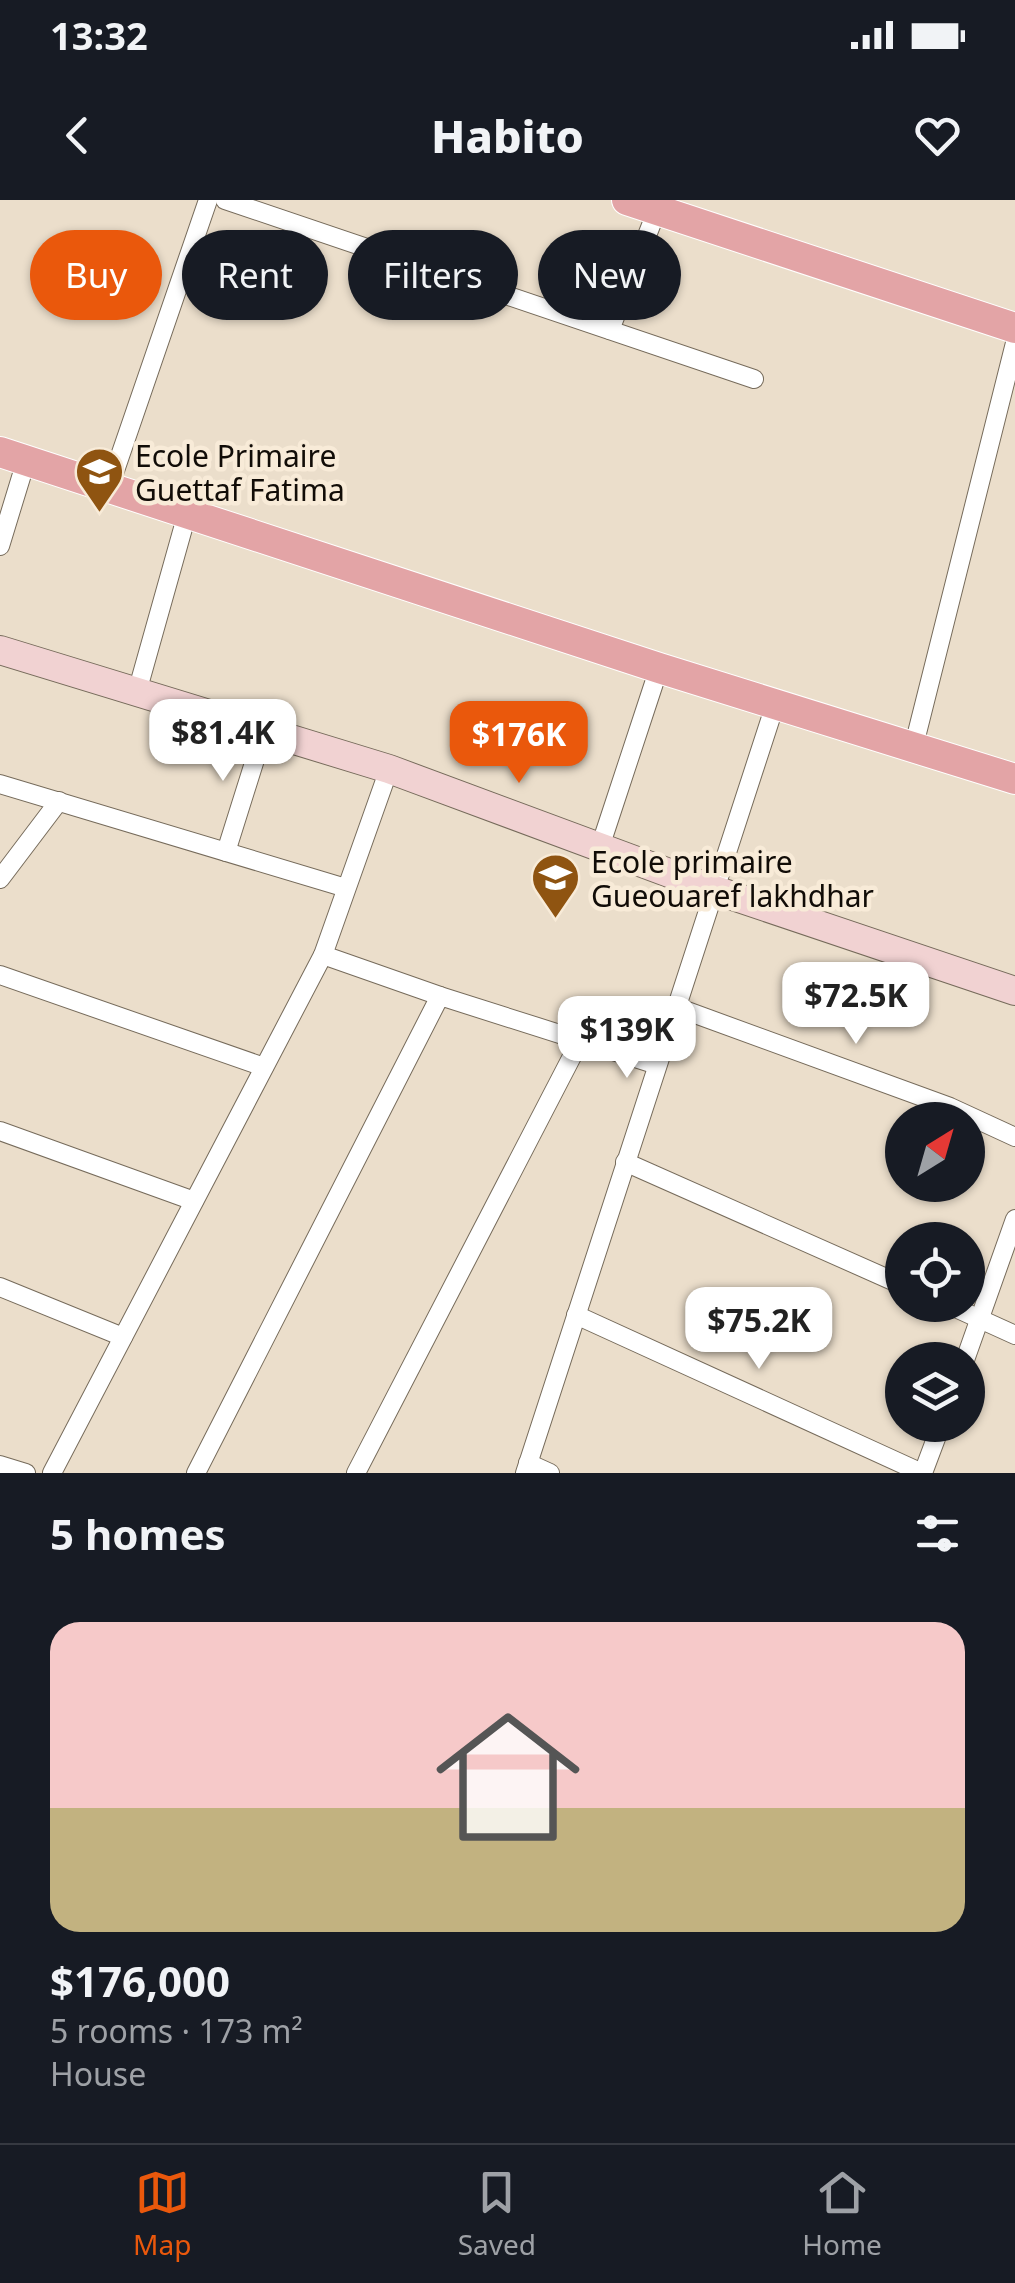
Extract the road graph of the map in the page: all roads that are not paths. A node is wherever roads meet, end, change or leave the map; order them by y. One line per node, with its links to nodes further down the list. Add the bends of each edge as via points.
1 (208, 200): 10 (street)
2 (225, 200): 6 (street)
3 (627, 200): 4 (main road)
4 (657, 210): 5 (main road); 6 (street)
5 (1015, 328)
6 (610, 330): 8 (street)
7 (1015, 342): 18 (street)
8 (754, 379)
9 (13, 457): 10 (main road); 12 (street)
10 (109, 488): 11 (main road)
11 (187, 514): 14 (main road); 15 (street)
12 (0, 546)
13 (0, 650): 15 (street)
14 (659, 668): 16 (main road); 23 (street)
15 (137, 692): 17 (street)
16 (775, 705): 18 (main road); 27 (street)
17 (264, 731): 19 (street); 24 (street)
18 (914, 749): 20 (main road)
19 (389, 769): 23 (street); 26 (street)
20 (1015, 779)
21 (0, 784): 22 (street)
22 (59, 801): 24 (street); 25 (street)
23 (600, 847): 27 (street)
24 (226, 852): 26 (street)
25 (0, 879)
26 (346, 888): 28 (street)
27 (714, 890): 30 (street); 32 (street)
28 (323, 955): 31 (street); 35 (street)
29 (0, 976): 35 (street)
30 (1015, 991)
31 (440, 996): 33 (street); 53 (street)
32 (676, 1007): 34 (street); 37 (street)
33 (580, 1040): 34 (street); 54 (street)
34 (657, 1065): 38 (street)
35 (264, 1067): 39 (street)
36 (0, 1131): 39 (street)
37 (1015, 1137)
38 (625, 1162): 41 (street); 44 (street)
39 (194, 1200): 47 (street)
40 (1015, 1220): 43 (street)
41 (885, 1277)
42 (0, 1287): 47 (street)
43 (985, 1304)
44 (576, 1315): 50 (street); 56 (street)
45 (985, 1320): 46 (street)
46 (1015, 1334)
47 (123, 1338): 52 (street)
48 (934, 1442): 56 (street)
49 (0, 1465): 51 (street)
50 (526, 1468): 55 (street)
51 (26, 1473)
52 (52, 1473)
53 (196, 1473)
54 (356, 1473)
55 (550, 1473)
56 (922, 1473)

